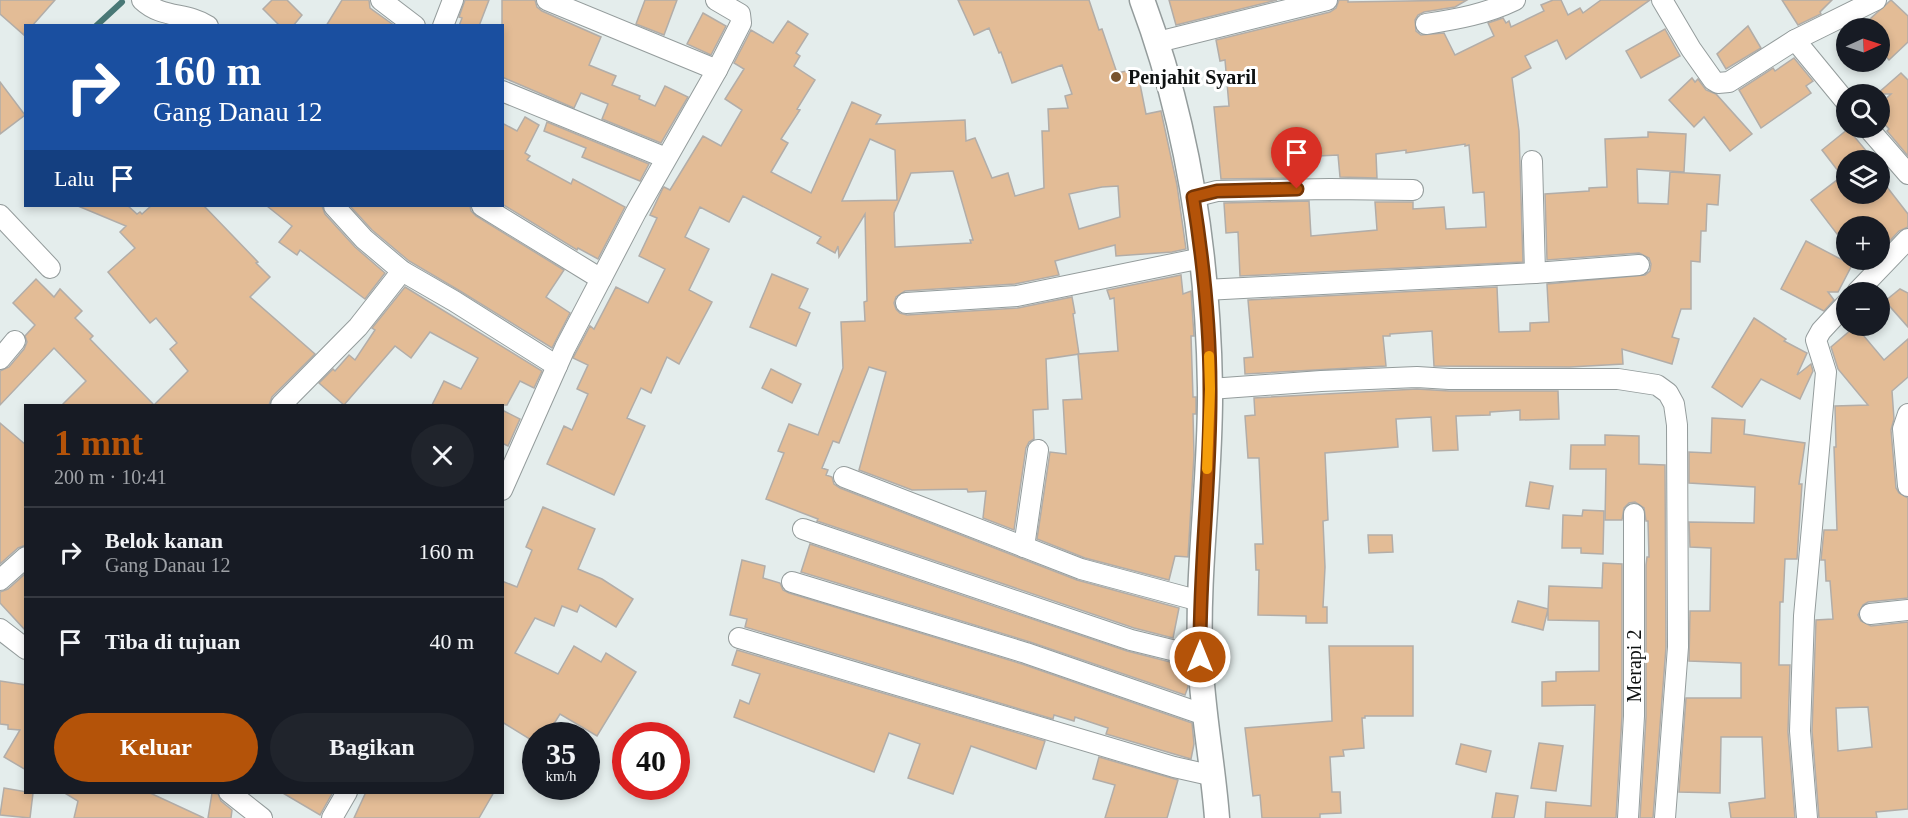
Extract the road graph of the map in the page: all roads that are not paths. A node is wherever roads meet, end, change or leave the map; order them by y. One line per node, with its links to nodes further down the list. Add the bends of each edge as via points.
1 (142, 0): 11 (street, via 152,9)
2 (381, 0): 12 (street)
3 (453, 0): 13 (street)
4 (547, 0): 17 (street)
5 (716, 0): 17 (street, via 740,14 742,20)
6 (1142, 0): 16 (street)
7 (1327, 0): 16 (street)
8 (1515, 0): 14 (street, via 1473,17)
9 (1662, 0): 15 (street, via 1709,76 1718,82 1729,82)
10 (1876, 0): 15 (street)
11 (205, 24)
12 (410, 24)
13 (444, 24)
14 (1426, 24)
15 (1795, 40): 18 (street)
16 (1158, 42): 25 (street)
17 (717, 70): 21 (street)
18 (1836, 90)
19 (504, 92): 21 (street)
20 (1877, 138): 23 (street)
21 (666, 158): 35 (street)
22 (1532, 161): 34 (street)
23 (1908, 174)
24 (1413, 190): 25 (street, via 1217,191)
25 (1193, 197): 30 (street)
26 (335, 207): 33 (street, via 364,239)
27 (484, 207): 35 (street)
28 (0, 215): 32 (street)
29 (1908, 239): 36 (street)
30 (1202, 258): 37 (street); 38 (street, via 1017,296)
31 (1639, 265): 34 (street)
32 (51, 268)
33 (402, 271): 42 (street); 44 (street, via 357,327)
34 (1535, 273): 37 (street)
35 (601, 279): 42 (street)
36 (1867, 282)
37 (1206, 290): 43 (street)
38 (906, 303)
39 (1836, 315): 72 (street, via 1816,340 1826,381 1804,616 1800,731)
40 (15, 341): 41 (street)
41 (0, 359)
42 (557, 366): 48 (street)
43 (1210, 389): 56 (street); 71 (street, via 1417,376 1617,379 1657,385 1668,393 1677,425 1678,647)
44 (282, 404)
45 (1908, 414): 49 (street, via 1904,437)
46 (1038, 450): 52 (street)
47 (844, 477): 52 (street)
48 (504, 485)
49 (1908, 486)
50 (1634, 514): 70 (street, Merapi 2, via 1634,716)
51 (803, 529): 62 (street, via 1131,640)
52 (1024, 547): 56 (street, via 1081,569)
53 (24, 559): 54 (street)
54 (0, 580)
55 (792, 582): 63 (street, via 1026,653)
56 (1200, 601): 62 (street)
57 (1908, 610): 58 (street)
58 (1870, 614)
59 (0, 628): 61 (street)
60 (739, 638): 64 (street)
61 (24, 648)
62 (1200, 657): 63 (street)
63 (1205, 715): 64 (street)
64 (1214, 776): 69 (street)
65 (232, 794): 67 (street)
66 (346, 794): 68 (street)
67 (262, 818)
68 (333, 818)
69 (1217, 818)
70 (1628, 818)
71 (1665, 818)
72 (1808, 818)

